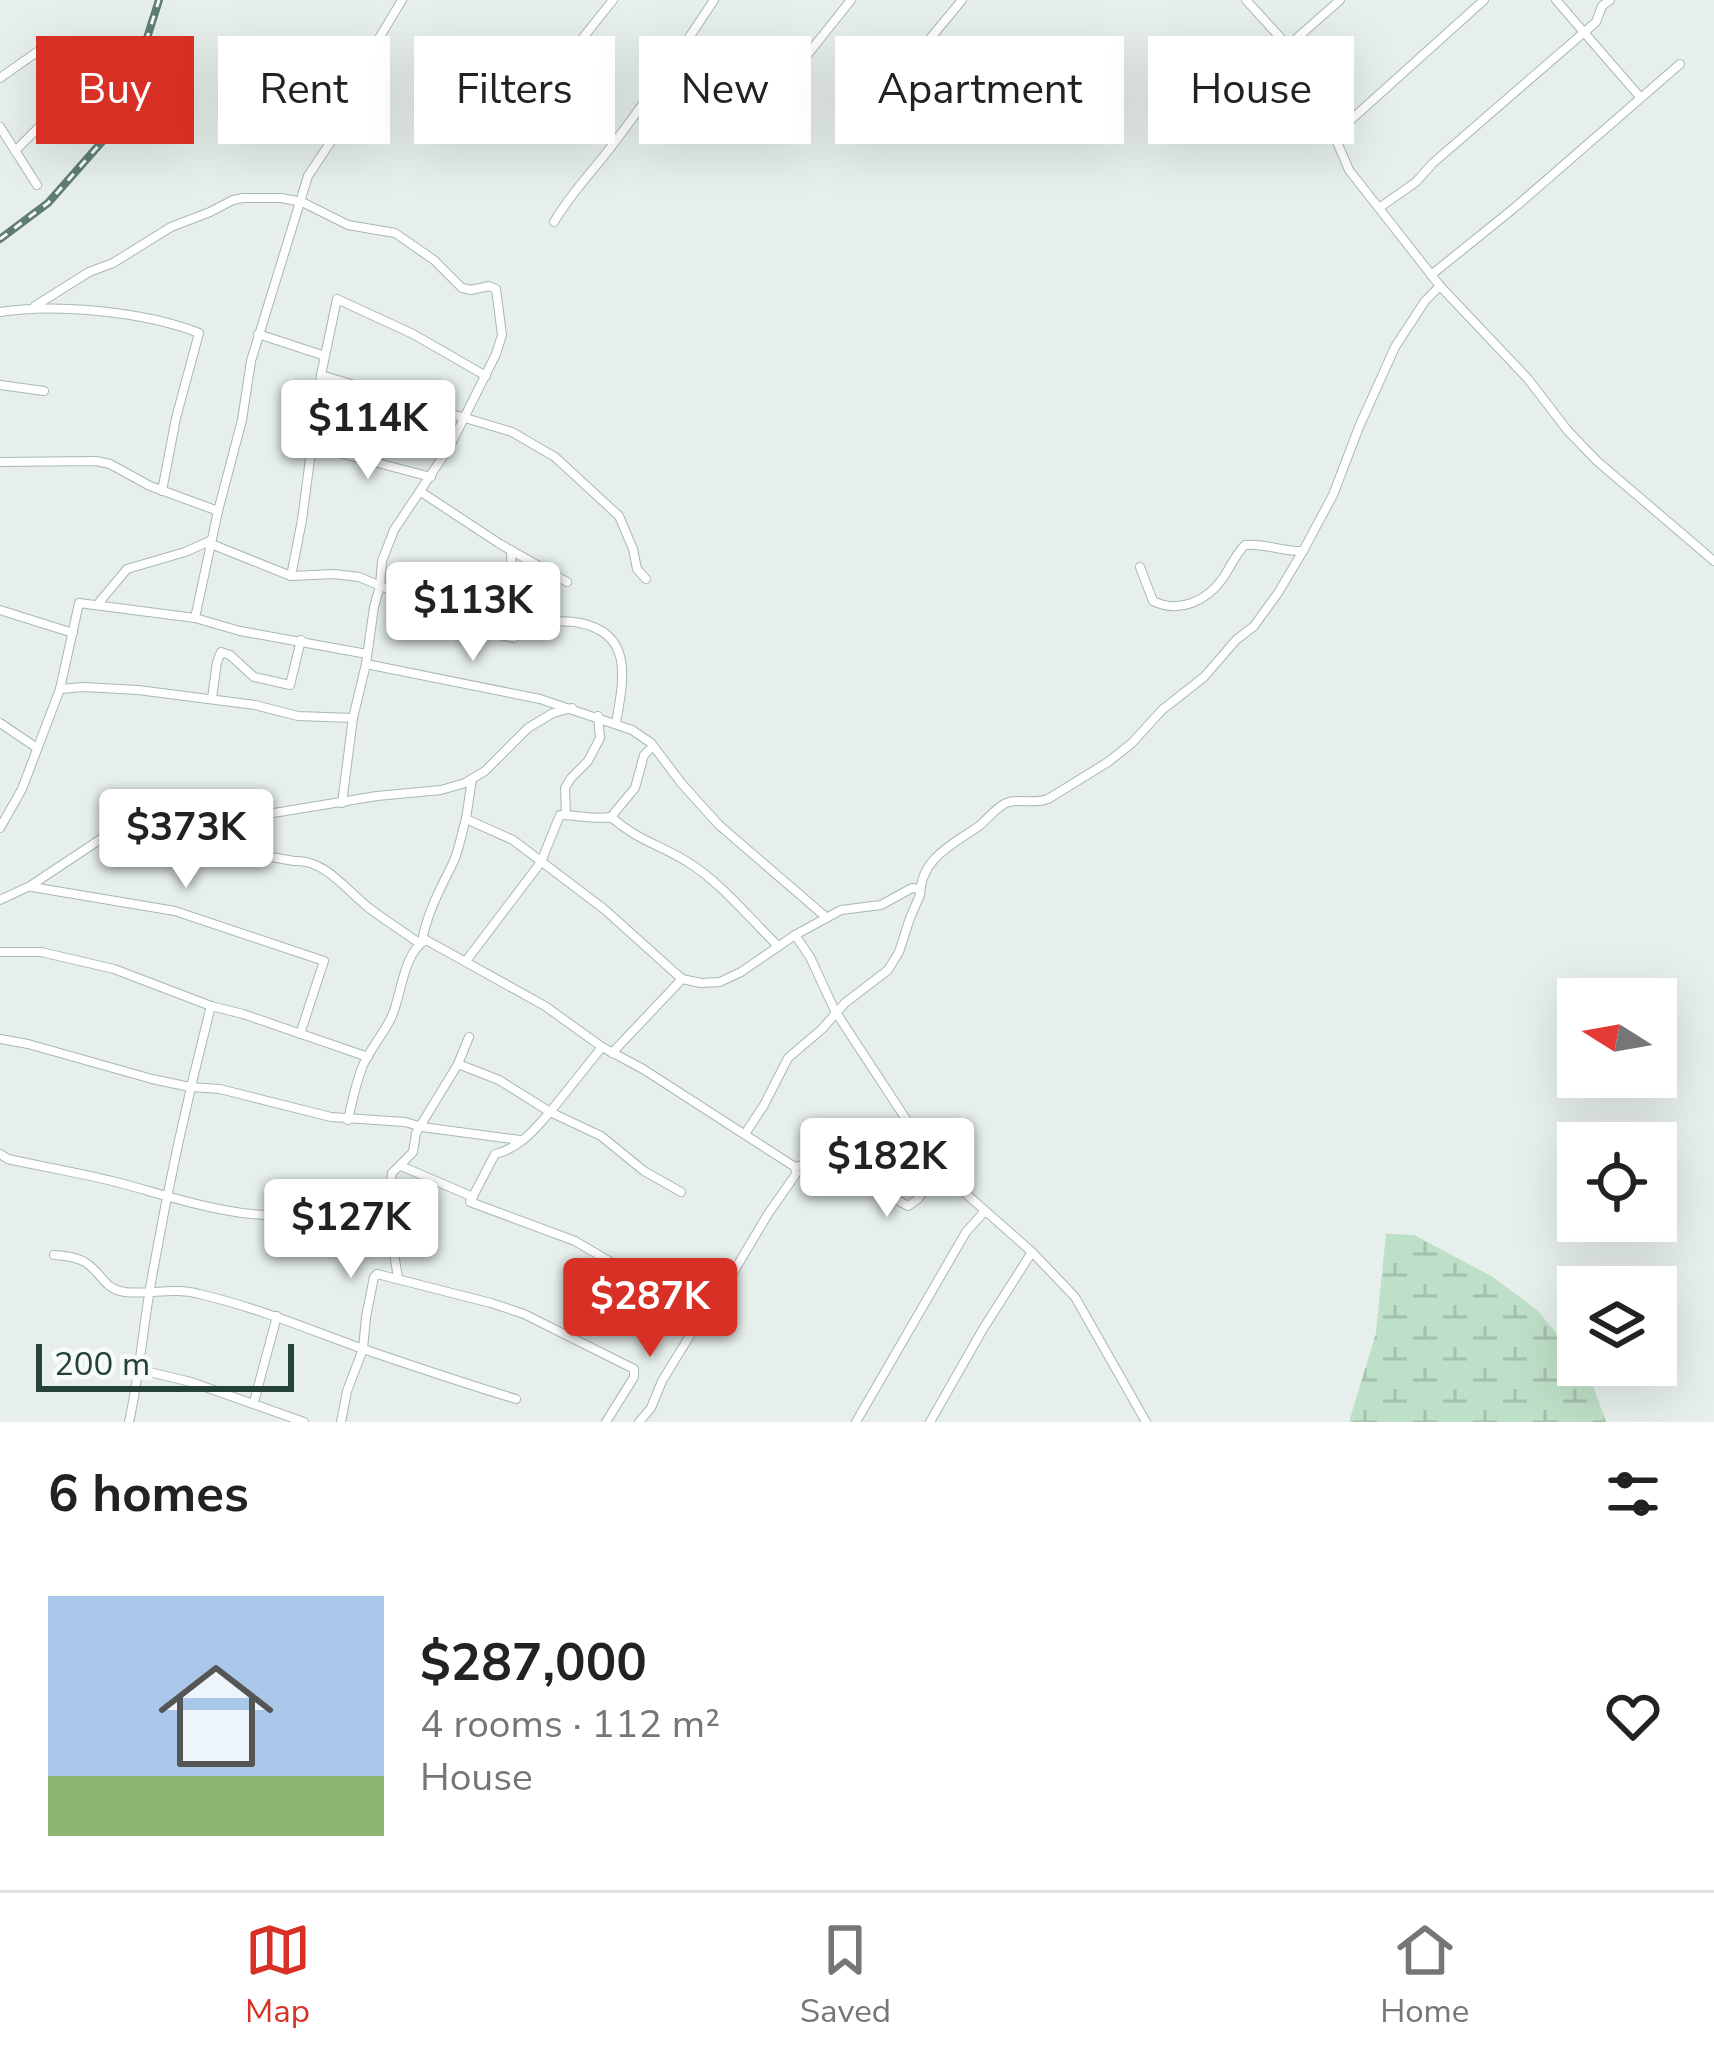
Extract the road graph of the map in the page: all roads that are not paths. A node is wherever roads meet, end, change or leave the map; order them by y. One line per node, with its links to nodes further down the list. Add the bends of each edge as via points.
1 (402, 0): 27 (street, via 377,39 355,105 308,176)
2 (713, 0): 29 (street)
3 (851, 0): 16 (street)
4 (962, 0): 13 (street)
5 (1246, 0): 14 (street)
6 (1340, 0): 15 (street)
7 (1484, 0): 21 (street)
8 (1556, 0): 11 (street)
9 (1610, 0): 11 (street)
10 (608, 2): 12 (street)
11 (1584, 32): 20 (street); 28 (street)
12 (582, 36)
13 (932, 36)
14 (1279, 36)
15 (1299, 36)
16 (811, 50)
17 (36, 53): 19 (street)
18 (1679, 64): 20 (street)
19 (0, 78)
20 (1640, 98): 30 (street)
21 (1354, 117)
22 (0, 127): 25 (street)
23 (36, 130): 25 (street)
24 (1338, 144): 28 (street)
25 (15, 151): 26 (street)
26 (37, 185)
27 (302, 202): 32 (street, via 233,200); 34 (street); 37 (street, via 348,225 395,233 462,288 496,289 502,335)
28 (1379, 208): 30 (street)
29 (554, 222)
30 (1431, 275): 31 (street)
31 (1439, 286): 49 (street, via 1395,347); 50 (street, via 1597,461)
32 (35, 306): 33 (street); 44 (street, via 199,333)
33 (0, 312)
34 (258, 334): 35 (street); 46 (street)
35 (325, 356): 36 (street); 37 (street, via 337,299)
36 (321, 375): 40 (street); 41 (street)
37 (486, 376): 40 (street)
38 (0, 385): 39 (street)
39 (44, 391)
40 (463, 418): 43 (street); 53 (street, via 512,432 555,457 619,516)
41 (310, 448): 43 (street); 52 (street)
42 (0, 463): 44 (street, via 96,461)
43 (431, 477): 45 (street)
44 (162, 490): 46 (street)
45 (421, 492): 48 (street); 55 (street, via 387,545)
46 (218, 511): 47 (street)
47 (211, 543): 52 (street); 56 (street, via 127,569); 58 (street)
48 (511, 550): 54 (street); 69 (street, via 513,616 523,624 581,623 621,650)
49 (1303, 551): 51 (street, via 1245,545 1217,586 1194,604 1176,606 1154,601); 81 (street, via 1254,626 1132,743 1048,799 1005,803 936,856)
50 (1714, 561)
51 (1140, 567)
52 (291, 576): 55 (street, via 359,577)
53 (646, 579)
54 (567, 582)
55 (380, 586): 60 (street); 62 (street)
56 (96, 606): 58 (street); 59 (street, via 79,603)
57 (0, 610): 59 (street)
58 (195, 618): 61 (street)
59 (73, 633): 63 (street)
60 (514, 638)
61 (301, 640): 62 (street); 64 (street, via 290,685 254,676 221,652)
62 (367, 659): 65 (street); 67 (street)
63 (60, 689): 64 (street); 71 (street)
64 (212, 698): 67 (street)
65 (572, 708): 66 (street); 72 (street, via 528,728)
66 (598, 716): 69 (street); 74 (street, via 600,738 565,788)
67 (353, 718): 73 (street)
68 (0, 723): 71 (street)
69 (616, 723): 70 (street)
70 (653, 746): 76 (street); 83 (street, via 719,825)
71 (37, 748): 78 (street)
72 (472, 779): 73 (street); 77 (street)
73 (342, 803): 75 (street, via 237,819)
74 (566, 815): 76 (street); 79 (street)
75 (164, 816): 80 (street, via 128,821); 85 (street, via 182,841 316,866)
76 (611, 818): 86 (street, via 688,862)
77 (466, 819): 79 (street); 85 (street)
78 (0, 829)
79 (541, 862): 88 (street); 89 (street)
80 (30, 886): 82 (street); 92 (street, via 175,911 325,961)
81 (919, 889): 83 (street); 91 (street, via 895,961)
82 (0, 900)
83 (826, 918): 84 (street)
84 (796, 935): 86 (street); 91 (street)
85 (420, 942): 88 (street); 97 (street)
86 (778, 946): 89 (street, via 720,982)
87 (0, 952): 90 (street, via 41,952 114,969)
88 (466, 961): 95 (street)
89 (682, 979): 96 (street)
90 (211, 1006): 92 (street); 99 (street)
91 (835, 1011): 103 (street, via 788,1058); 108 (street)
92 (300, 1034): 97 (street)
93 (470, 1037): 98 (street)
94 (0, 1040): 99 (street)
95 (602, 1047): 96 (street); 100 (street)
96 (612, 1053): 103 (street)
97 (368, 1057): 101 (street)
98 (458, 1064): 100 (street); 102 (street)
99 (190, 1088): 101 (street); 110 (street)
100 (550, 1112): 104 (street); 109 (street, via 601,1136)
101 (348, 1120): 102 (street)
102 (422, 1127): 104 (street); 106 (street)
103 (745, 1134): 107 (street)
104 (521, 1140): 111 (street, via 495,1154)
105 (0, 1154): 110 (street)
106 (401, 1166): 111 (street); 113 (street, via 392,1173)
107 (795, 1167): 108 (street, via 822,1159 906,1206); 119 (street)
108 (938, 1168): 112 (street)
109 (681, 1192)
110 (167, 1196): 113 (street, via 304,1218); 117 (street)
111 (473, 1197): 119 (street, via 575,1241)
112 (985, 1211): 114 (street); 131 (street)
113 (390, 1214): 116 (street)
114 (1032, 1252): 132 (street); 133 (street, via 1075,1297)
115 (54, 1255): 117 (street, via 76,1257 112,1288)
116 (398, 1278): 120 (street, via 374,1277); 129 (street, via 524,1314 634,1369)
117 (149, 1291): 118 (street, via 200,1294); 121 (street)
118 (277, 1316): 120 (street); 123 (street)
119 (702, 1316): 130 (street)
120 (363, 1349): 122 (street); 128 (street)
121 (141, 1370): 123 (street); 125 (street)
122 (516, 1400)
123 (254, 1402): 124 (street)
124 (265, 1407): 126 (street); 127 (street)
125 (129, 1422)
126 (260, 1422)
127 (304, 1422)
128 (341, 1422)
129 (606, 1422)
130 (639, 1422)
131 (856, 1422)
132 (930, 1422)
133 (1146, 1422)

